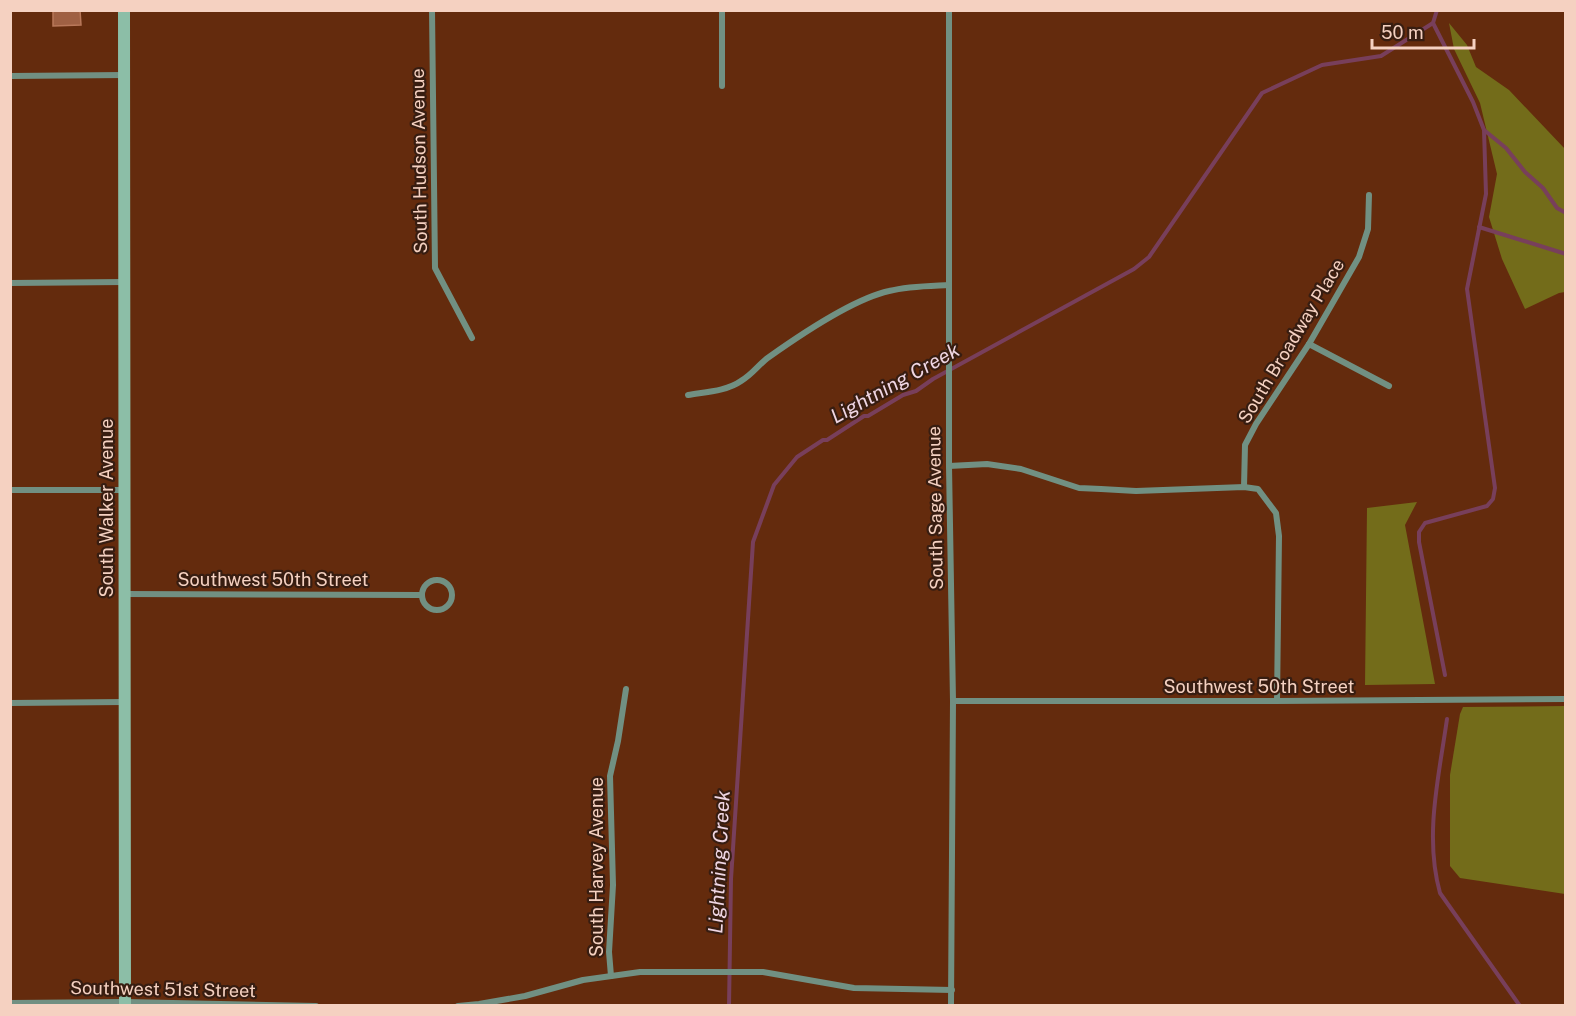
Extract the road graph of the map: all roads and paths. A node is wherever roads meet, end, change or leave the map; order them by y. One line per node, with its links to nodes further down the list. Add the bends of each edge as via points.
1 (124, 10): 5 (main road, South Walker Avenue)
2 (432, 10): 12 (street, South Hudson Avenue, via 435,268)
3 (722, 10): 7 (street)
4 (949, 10): 11 (street, South Sage Avenue)
5 (124, 75): 6 (street); 9 (main road, South Walker Avenue)
6 (10, 76)
7 (722, 86)
8 (1368, 195): 13 (street, South Broadway Place, via 1368,229 1359,257)
9 (124, 282): 10 (street); 19 (main road, South Walker Avenue)
10 (10, 283)
11 (949, 285): 15 (street, via 890,290 860,302 766,359 741,382); 16 (street, South Sage Avenue)
12 (472, 338)
13 (1309, 344): 14 (street); 17 (street, South Broadway Place, via 1245,445)
14 (1389, 386)
15 (688, 395)
16 (949, 466): 17 (street, via 987,464 1021,469 1079,488 1136,491); 24 (street, South Sage Avenue)
17 (1244, 487): 25 (street, via 1258,489 1276,513)
18 (10, 490): 19 (street)
19 (124, 490): 20 (main road, South Walker Avenue)
20 (124, 594): 21 (street, Southwest 50th Street); 26 (main road, South Walker Avenue)
21 (422, 595): 21 (street, via 424,602 437,610 447,607 452,598 451,588 438,580 428,583)
22 (626, 689): 28 (street, South Harvey Avenue, via 610,776)
23 (1566, 699): 25 (street, Southwest 50th Street)
24 (953, 701): 25 (street, Southwest 50th Street); 29 (street, South Sage Avenue)
25 (1277, 701)
26 (124, 702): 27 (street); 31 (main road, South Walker Avenue)
27 (10, 703)
28 (611, 976): 29 (street, via 640,972 763,972 854,988); 33 (street, via 525,996)
29 (952, 990): 34 (street, South Sage Avenue)
30 (10, 1003): 31 (street, Southwest 51st Street)
31 (125, 1004): 32 (street, Southwest 51st Street)
32 (316, 1005)
33 (458, 1005)
34 (951, 1005)

